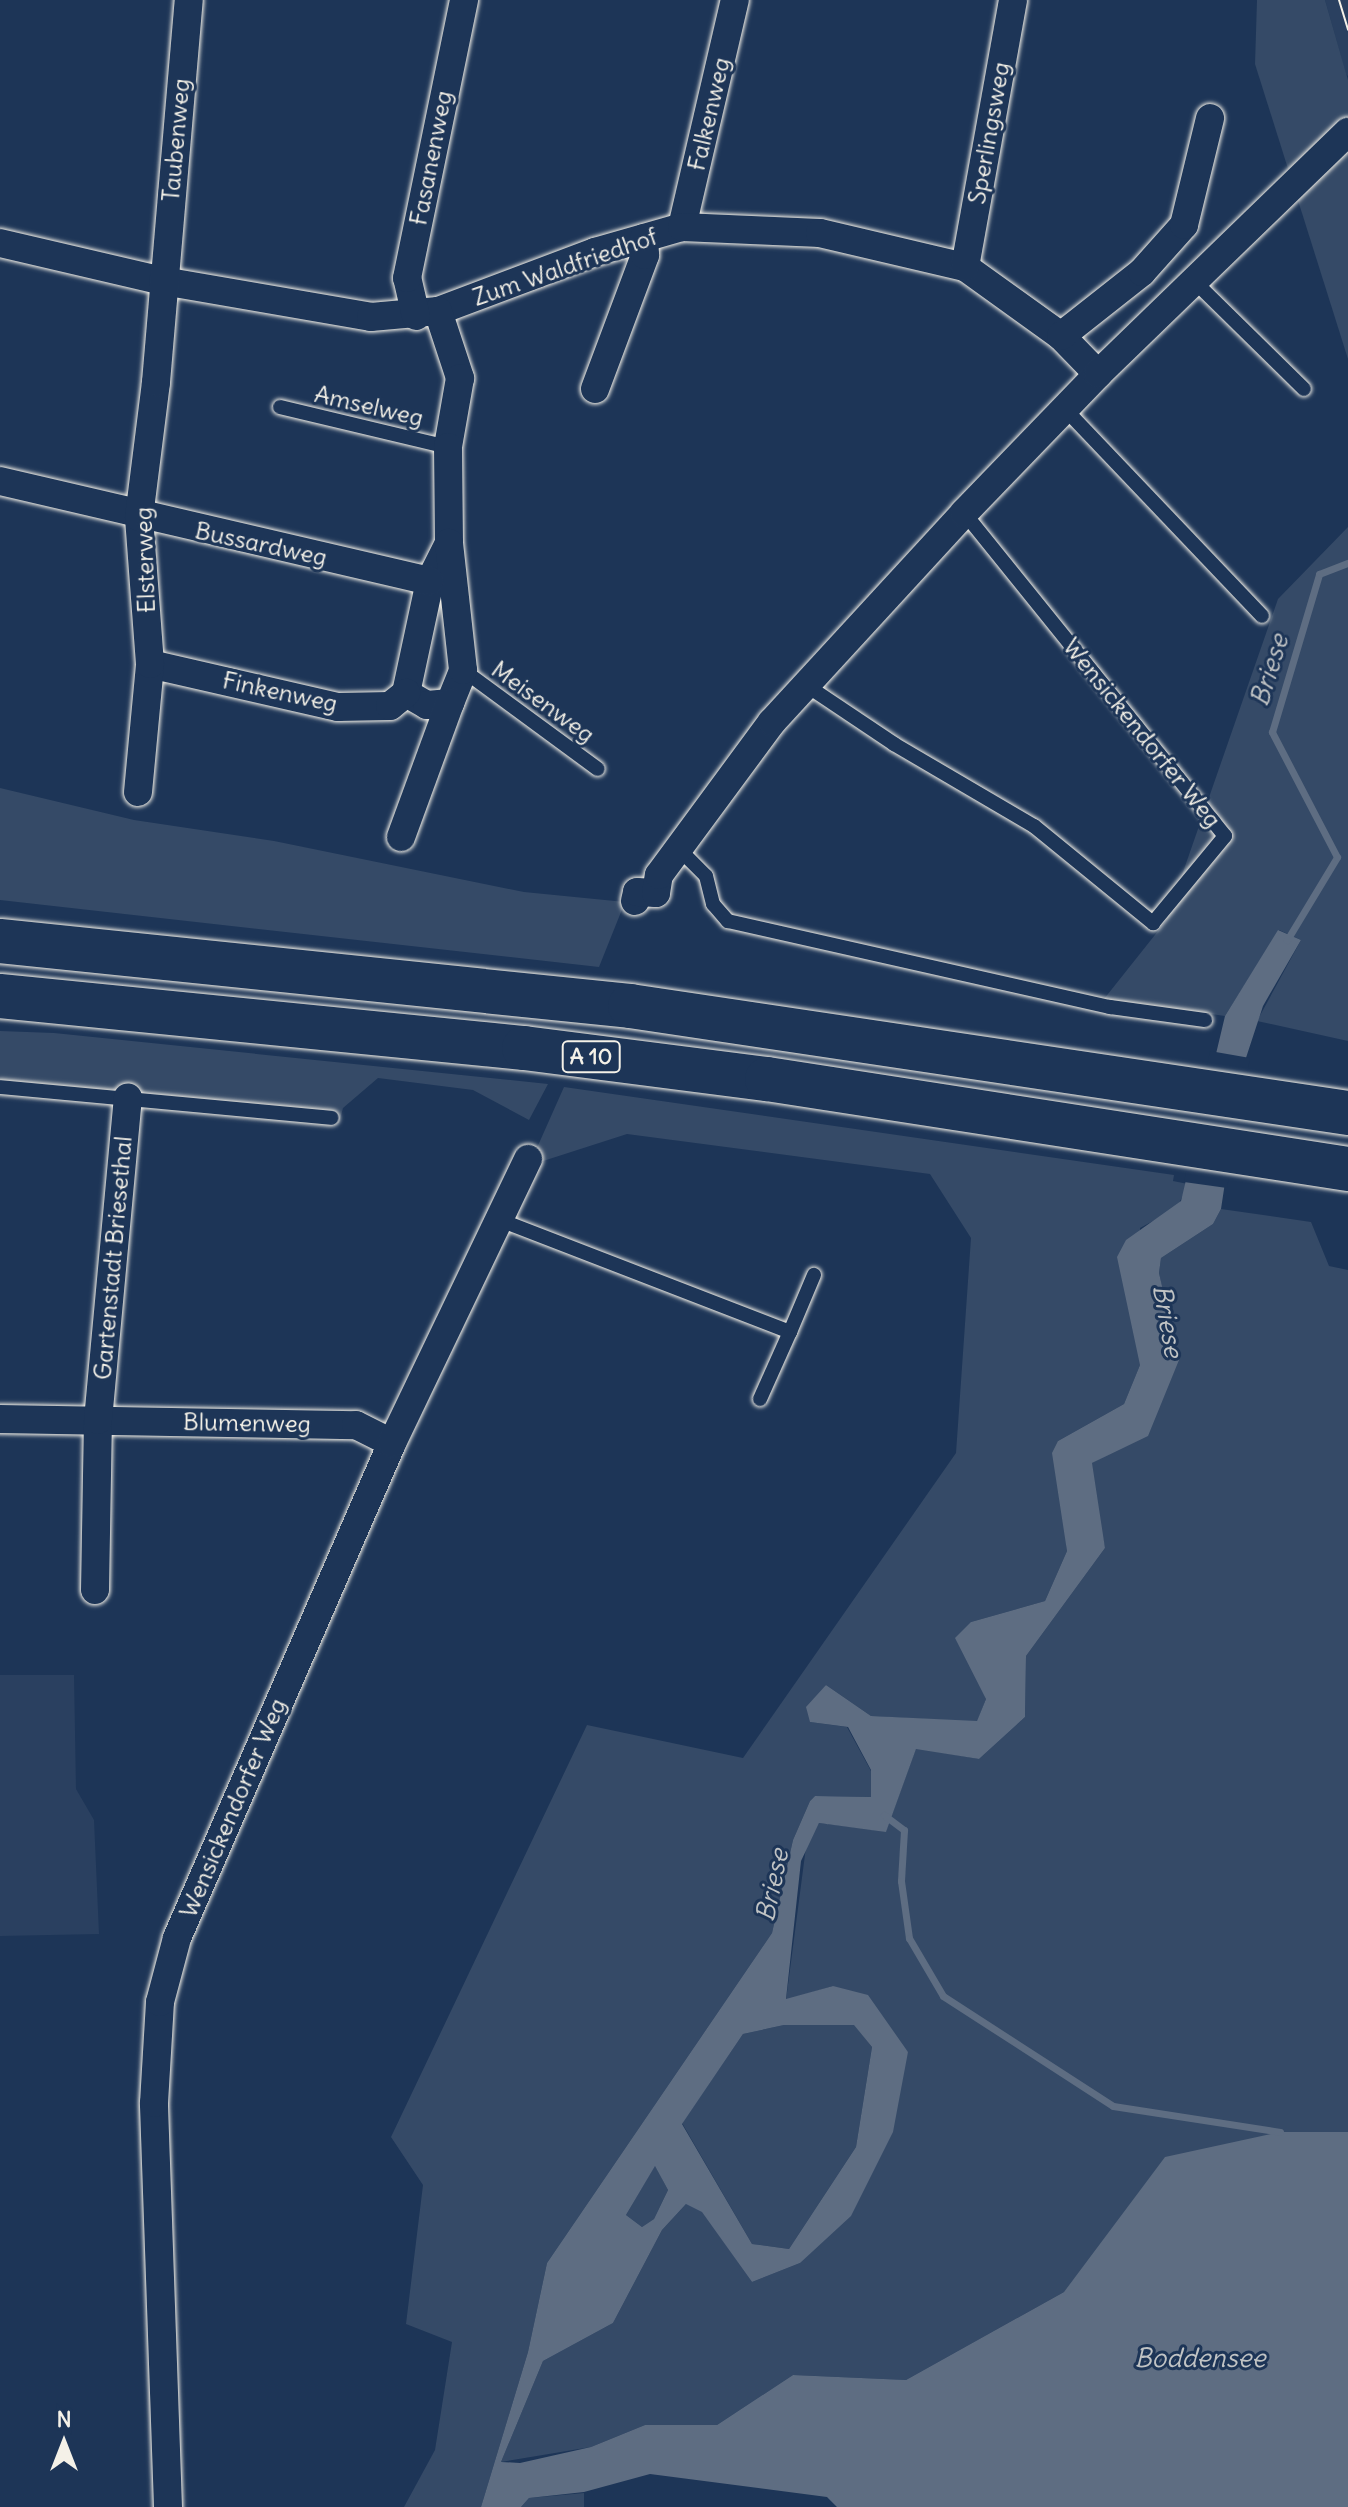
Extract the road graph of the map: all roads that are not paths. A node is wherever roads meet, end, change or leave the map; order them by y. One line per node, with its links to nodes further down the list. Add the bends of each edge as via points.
1 (189, 0): 11 (street, Taubenweg)
2 (464, 0): 13 (street, Fasanenweg, via 407,278)
3 (735, 0): 7 (street, Falkenweg)
4 (1013, 0): 10 (street, Sperlingsweg)
5 (1210, 118): 14 (street, via 1184,225 1142,272)
6 (1348, 132): 12 (street)
7 (682, 227): 8 (street, Zum Waldfriedhof); 10 (street, Zum Waldfriedhof, via 820,233)
8 (644, 238): 13 (street, Zum Waldfriedhof); 16 (street, via 645,255)
9 (0, 243): 11 (street, Zum Waldfriedhof)
10 (965, 267): 14 (street, Zum Waldfriedhof)
11 (163, 281): 13 (street, Zum Waldfriedhof, via 371,317); 23 (street, Elsterweg)
12 (1194, 281): 15 (street); 17 (lane)
13 (427, 313): 20 (street, Fasanenweg, via 460,378)
14 (1061, 336): 15 (street, Zum Waldfriedhof)
15 (1098, 374): 19 (street)
16 (595, 389)
17 (1304, 389)
18 (280, 407): 20 (lane, Amselweg)
19 (1064, 408): 22 (street); 26 (lane)
20 (448, 447): 24 (street, Fasanenweg)
21 (0, 481): 23 (street, Bussardweg)
22 (964, 513): 29 (street); 29 (lane, Wensickendorfer Weg, via 1225,836 1153,923 1034,826)
23 (139, 517): 25 (street, Bussardweg); 27 (street, Elsterweg)
24 (449, 543): 25 (street, Fasanenweg); 28 (street, Fasanenweg)
25 (430, 581): 30 (street, Fasanenweg)
26 (1262, 616)
27 (150, 664): 30 (street, Finkenweg, via 338,707 390,706); 33 (street, Elsterweg)
28 (463, 670): 31 (street, Fasanenweg); 32 (lane, Meisenweg)
29 (806, 685): 35 (street, via 772,722)
30 (406, 693): 31 (street, via 427,705)
31 (450, 703): 34 (street, Fasanenweg)
32 (598, 769)
33 (138, 792)
34 (401, 837)
35 (679, 849): 36 (street, via 659,875 656,893 637,892); 39 (lane, via 706,876 713,904 728,921 1110,1007)
36 (635, 901)
37 (0, 941): 42 (highway, A 10, via 630,1006)
38 (0, 996): 45 (highway, A 10, via 540,1050 1179,1140)
39 (1205, 1020)
40 (0, 1087): 41 (lane)
41 (128, 1097): 43 (lane); 51 (street, Gartenstadt Briesethal)
42 (1348, 1113)
43 (332, 1118)
44 (528, 1159): 46 (street, Wensickendorfer Weg)
45 (1348, 1169)
46 (500, 1220): 48 (lane); 52 (street, Wensickendorfer Weg)
47 (814, 1275): 48 (lane)
48 (790, 1332): 49 (lane)
49 (760, 1399)
50 (0, 1419): 51 (street, Blumenweg)
51 (98, 1420): 52 (street, Blumenweg, via 356,1425); 53 (street)
52 (392, 1443): 54 (street, Wensickendorfer Weg, via 197,1888 160,2002 154,2103)
53 (95, 1590)
54 (168, 2507)

